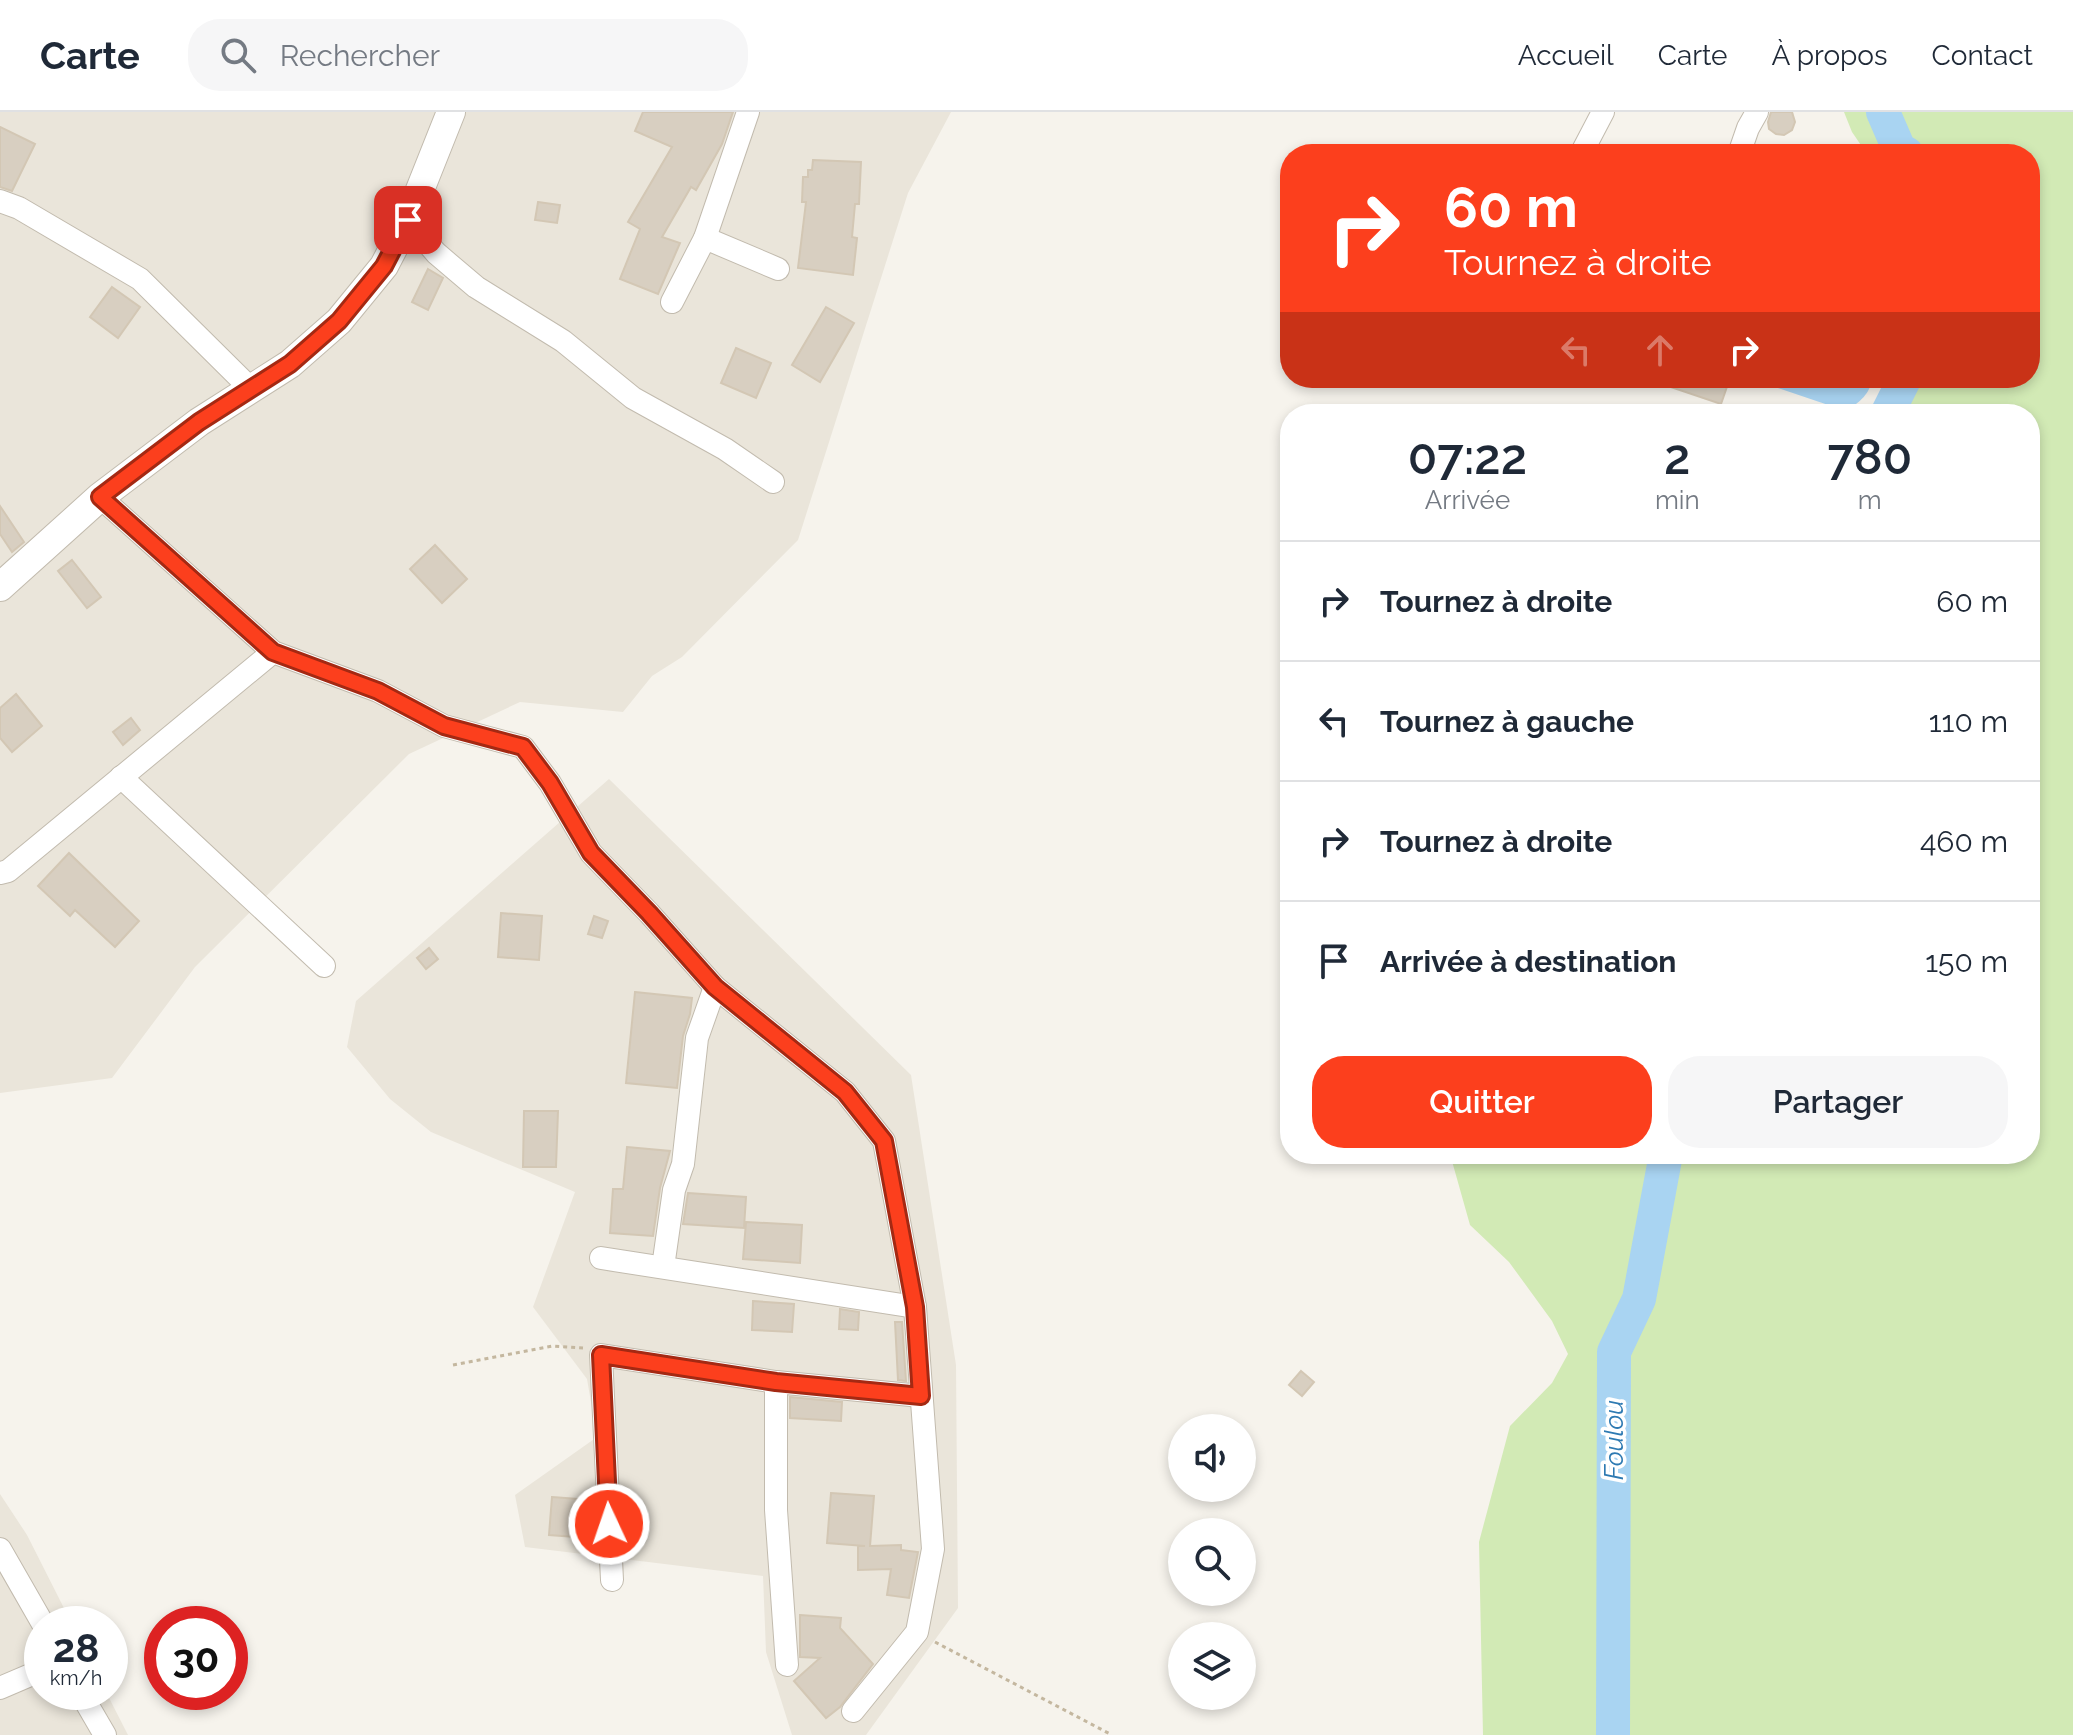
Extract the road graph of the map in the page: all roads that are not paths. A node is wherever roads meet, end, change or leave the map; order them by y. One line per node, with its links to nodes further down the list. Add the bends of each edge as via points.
1 (451, 112): 8 (street)
2 (748, 112): 9 (street)
3 (1603, 112): 5 (street)
4 (1757, 112): 6 (street)
5 (1586, 144)
6 (1742, 144)
7 (0, 201): 12 (street, via 140,279)
8 (408, 220): 12 (street, via 384,266 339,321 290,364); 13 (street, via 476,287 563,341 633,398)
9 (705, 238): 10 (street); 11 (street)
10 (778, 269)
11 (672, 302)
12 (251, 389): 14 (street)
13 (773, 482)
14 (100, 497): 15 (street); 16 (street)
15 (0, 587)
16 (273, 652): 17 (street); 20 (street, via 378,691 444,726 523,747 591,853)
17 (121, 777): 18 (street); 19 (street)
18 (0, 873)
19 (324, 966)
20 (715, 987): 22 (street, via 697,1038 683,1164); 23 (street, via 845,1092 884,1141)
21 (601, 1258): 22 (street)
22 (663, 1267): 23 (street)
23 (915, 1307): 25 (street)
24 (776, 1382): 25 (street); 27 (street, via 601,1355); 29 (street, via 776,1510)
25 (921, 1396): 33 (street, via 933,1549 917,1632)
26 (0, 1549): 28 (street)
27 (612, 1580)
28 (33, 1606)
29 (787, 1665)
30 (24, 1678): 31 (street)
31 (0, 1688)
32 (90, 1710): 34 (street)
33 (853, 1711)
34 (105, 1735)

